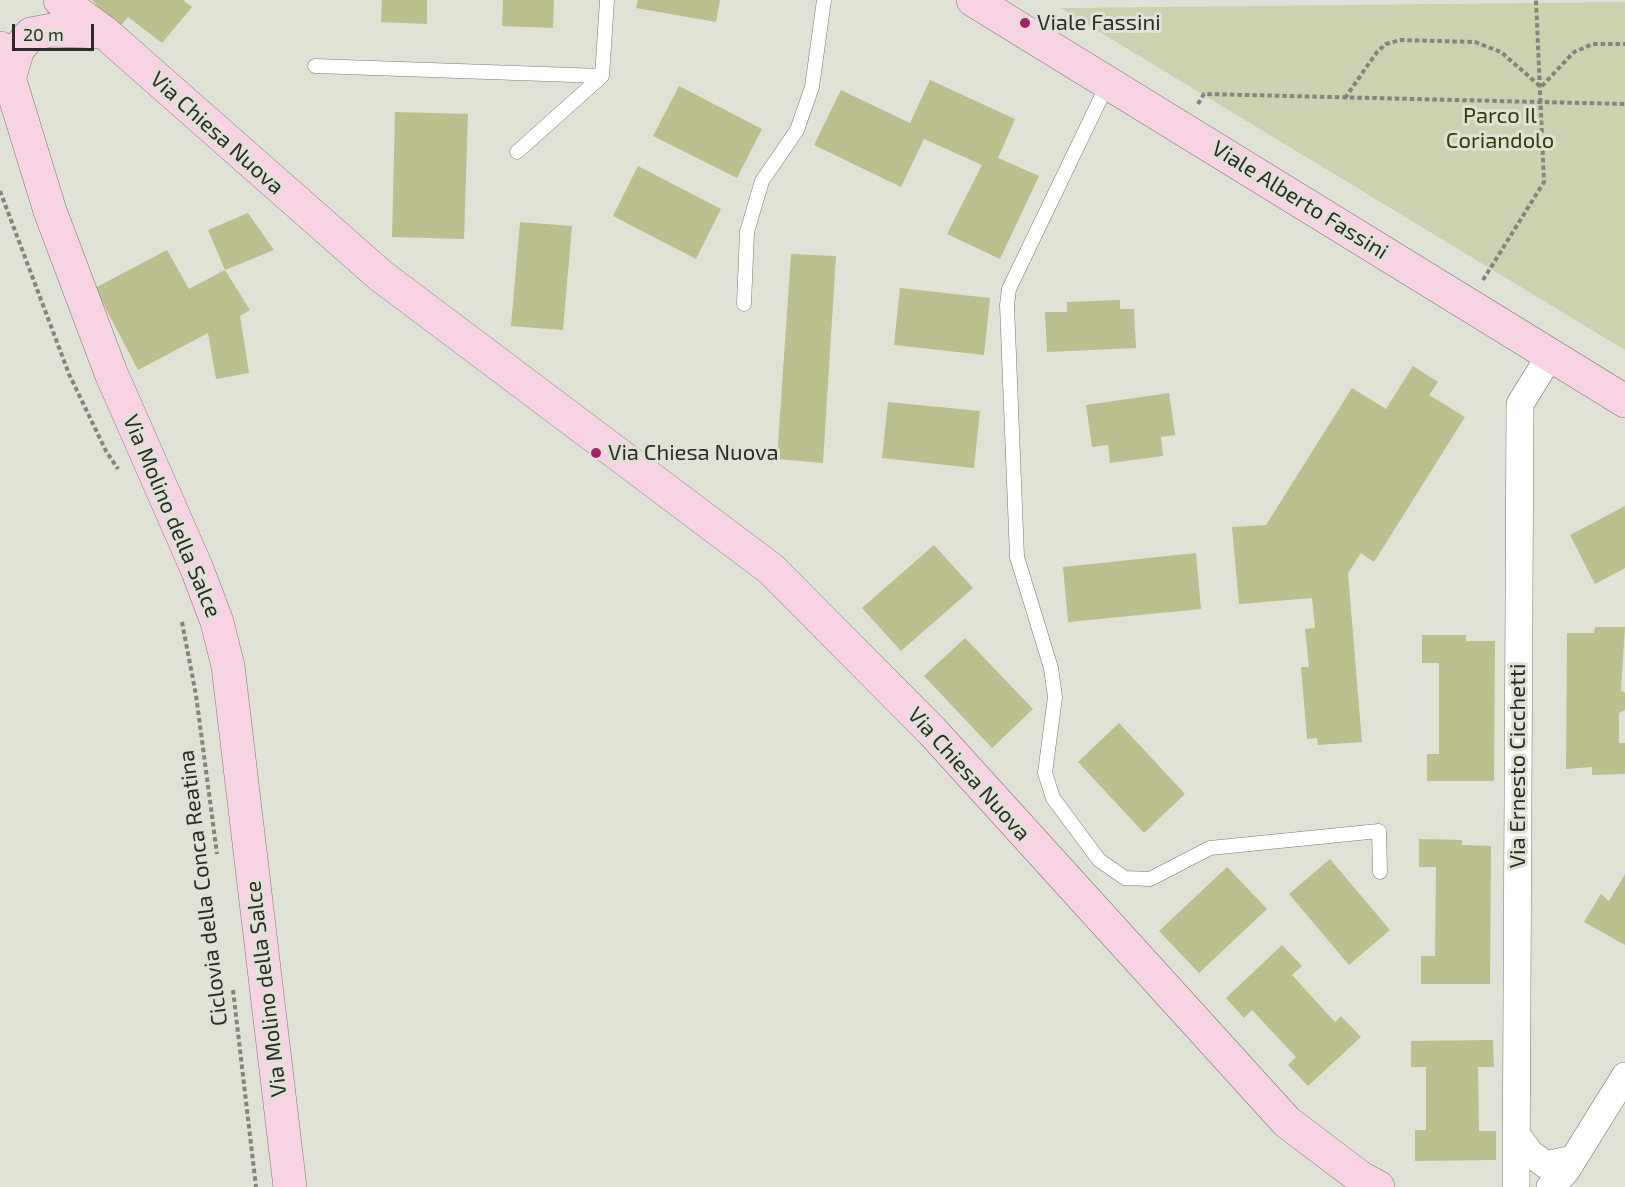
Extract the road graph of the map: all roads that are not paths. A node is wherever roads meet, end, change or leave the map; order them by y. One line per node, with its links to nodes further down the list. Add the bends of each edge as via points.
1 (60, 0): 5 (main road, Via Chiesa Nuova)
2 (607, 0): 8 (lane)
3 (824, 0): 11 (lane, via 812,87 797,130 762,181 747,232)
4 (974, 0): 9 (main road, Viale Alberto Fassini)
5 (104, 32): 6 (main road, via 52,30 31,34); 19 (main road, Via Chiesa Nuova, via 381,276 771,569 932,731 1287,1122)
6 (3, 62): 18 (main road, Via Molino della Salce, via 50,211 111,373 217,622 228,666)
7 (315, 66): 8 (lane)
8 (602, 76): 10 (lane)
9 (1109, 82): 12 (main road, Viale Alberto Fassini); 14 (lane, via 1009,289 1007,305 1017,556 1051,668 1055,698 1045,773 1053,798 1099,860 1125,878 1150,879 1210,848 1379,831)
10 (517, 152)
11 (744, 304)
12 (1551, 354): 13 (main road, Viale Alberto Fassini); 16 (street, Via Ernesto Cicchetti, via 1520,404)
13 (1625, 401)
14 (1380, 872)
15 (1625, 1076): 17 (street)
16 (1516, 1134): 17 (street, via 1530,1153 1546,1165); 20 (street, Via Ernesto Cicchetti)
17 (1573, 1159): 21 (street)
18 (290, 1187)
19 (1378, 1187)
20 (1516, 1187)
21 (1550, 1187)

